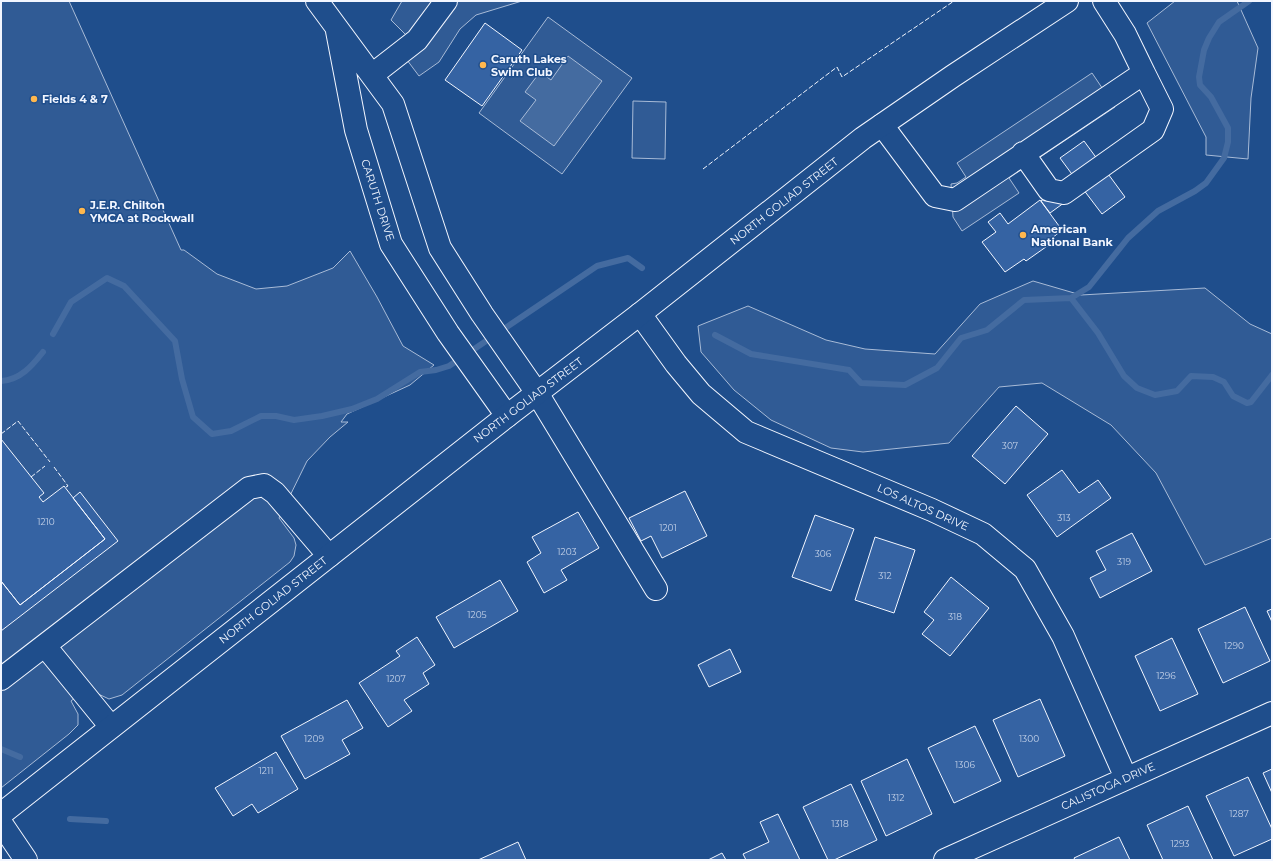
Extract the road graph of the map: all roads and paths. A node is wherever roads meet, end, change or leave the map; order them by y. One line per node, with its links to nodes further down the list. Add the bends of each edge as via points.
1 (317, 1): 5 (street, CARUTH DRIVE)
2 (446, 1): 7 (street, via 417,40)
3 (1067, 1): 8 (street, NORTH GOLIAD STREET)
4 (1104, 1): 6 (street, via 1125,34)
5 (335, 24): 7 (street, CARUTH DRIVE); 12 (street, CARUTH DRIVE, via 356,130 391,244 448,333)
6 (1144, 73): 9 (street); 9 (street, via 1162,109 1153,130 1064,193 1049,190)
7 (372, 75): 11 (street, CARUTH DRIVE, via 393,104 440,248)
8 (882, 125): 9 (street, via 934,196 955,200); 10 (street, NORTH GOLIAD STREET)
9 (1023, 153)
10 (640, 314): 11 (street, NORTH GOLIAD STREET); 19 (street, LOS ALTOS DRIVE, via 701,394 746,432 983,534 1025,569 1062,636)
11 (537, 393): 12 (street, NORTH GOLIAD STREET); 14 (street, CARUTH DRIVE)
12 (506, 416): 13 (street, NORTH GOLIAD STREET)
13 (329, 556): 15 (street, via 275,493 264,485 249,488); 18 (street, NORTH GOLIAD STREET)
14 (656, 589)
15 (45, 646): 16 (street); 18 (street)
16 (1, 679)
17 (1272, 713): 19 (street, CALISTOGA DRIVE)
18 (111, 727): 20 (street, NORTH GOLIAD STREET)
19 (1126, 778): 23 (street, CALISTOGA DRIVE)
20 (1, 814)
21 (1, 824): 22 (street)
22 (26, 860)
23 (945, 860)

